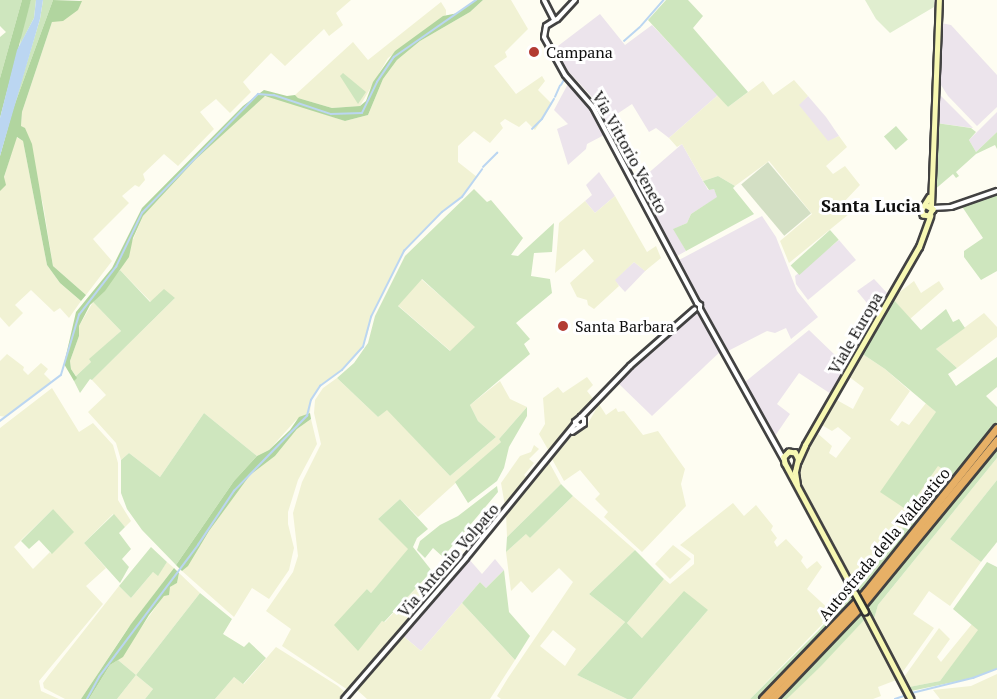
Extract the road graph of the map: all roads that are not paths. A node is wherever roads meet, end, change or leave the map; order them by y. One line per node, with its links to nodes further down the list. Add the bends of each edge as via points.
1 (544, 0): 4 (street)
2 (575, 0): 4 (street)
3 (939, 0): 6 (main road)
4 (554, 20): 7 (street, Via Vittorio Veneto, via 543,33 553,55 593,107)
5 (997, 191): 6 (street)
6 (929, 210): 12 (main road, Viale Europa, via 924,234)
7 (698, 309): 8 (street, via 630,366); 13 (street)
8 (583, 419): 9 (street); 9 (street, via 576,419)
9 (578, 425): 19 (street, Via Antonio Volpato)
10 (997, 428): 20 (highway, Autostrada della Valdastico, via 866,592)
11 (997, 440): 21 (highway, Autostrada della Valdastico, via 860,607)
12 (805, 445): 14 (main road); 16 (main road, Viale Europa)
13 (776, 447): 14 (street); 15 (street)
14 (791, 452): 15 (main road); 16 (main road)
15 (785, 463): 16 (main road, via 790,467); 17 (main road)
16 (797, 463): 17 (main road)
17 (797, 485): 18 (main road, bridge)
18 (910, 697)
19 (344, 699)
20 (763, 699)
21 (772, 699)

